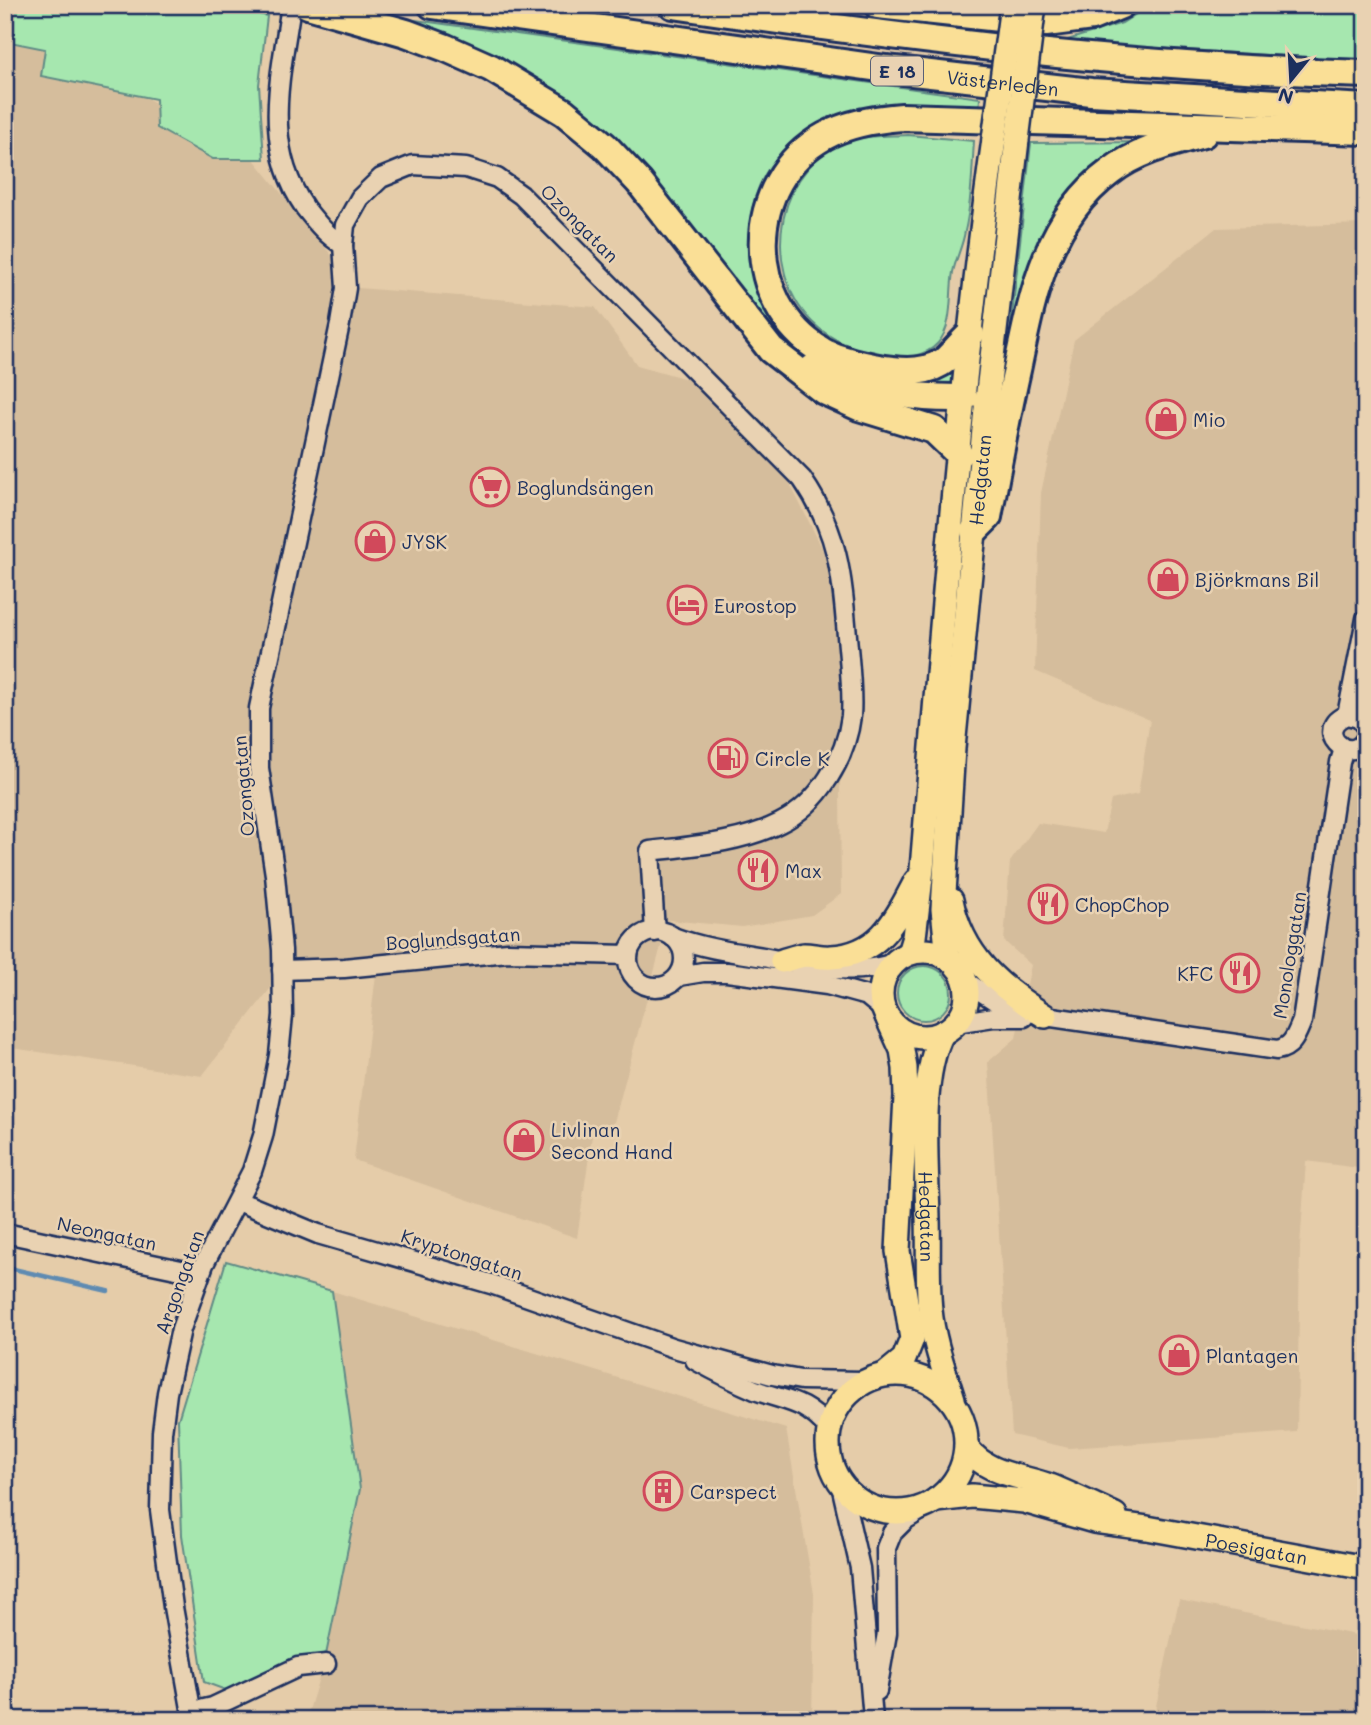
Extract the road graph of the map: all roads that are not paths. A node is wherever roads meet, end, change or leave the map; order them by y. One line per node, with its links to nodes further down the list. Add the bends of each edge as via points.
1 (291, 5): 14 (street, via 276,121 283,164 300,201 332,239)
2 (308, 5): 16 (highway, via 446,48 492,68 564,112 639,182 771,350)
3 (432, 5): 10 (highway, Västerleden / E 18, via 886,69 1063,89)
4 (673, 5): 9 (highway, Västerleden / E 18, via 1094,58)
5 (878, 5): 8 (highway, via 1046,23 1092,17)
6 (1012, 5): 13 (main road, Hedgatan, bridge)
7 (1034, 5): 13 (main road, Hedgatan, bridge)
8 (1121, 5)
9 (1366, 74)
10 (1366, 108)
11 (1225, 128): 12 (highway); 15 (highway, via 902,117 844,127 801,153 773,194 761,240 770,290 800,335 837,358 912,371 943,363); 19 (highway, via 1162,145 1126,161 1081,199 1057,234 1039,276 1027,323 988,517)
12 (1366, 131)
13 (1006, 140): 15 (main road, Hedgatan, via 979,252); 17 (main road, Hedgatan)
14 (343, 245): 26 (street, Ozongatan, via 346,288 340,324 259,708 259,768); 28 (street, Ozongatan, via 345,225 360,198 381,178 413,165 466,167 497,178 521,195 726,400 802,479 824,514 836,551 846,622 851,714 845,743 833,772 808,803 780,823 739,837 650,851)
15 (971, 334): 17 (main road, Hedgatan)
16 (792, 366): 17 (highway, via 804,364 835,379 908,395); 18 (highway, via 846,402 934,430)
17 (976, 399): 18 (main road, Hedgatan); 19 (main road, Hedgatan)
18 (959, 454): 25 (main road, Hedgatan)
19 (974, 531): 27 (main road, Hedgatan)
20 (1366, 619): 21 (street)
21 (1347, 715): 22 (street, via 1359,718); 24 (street, via 1336,722 1332,732)
22 (1366, 727)
23 (1366, 737): 24 (street, via 1359,746)
24 (1344, 748): 37 (street, Monologgatan, via 1302,1021 1290,1044 1277,1050)
25 (922, 869): 31 (main road, Hedgatan, via 914,937); 32 (main road, via 884,936 844,955 803,955)
26 (275, 875): 33 (street, Argongatan)
27 (946, 876): 30 (main road, Hedgatan, via 943,909); 37 (main road, via 954,917 983,969)
28 (664, 934): 29 (street, via 641,935); 32 (street, via 707,949); 34 (street, via 678,943 684,958)
29 (628, 955): 33 (street, Boglundsgatan, via 508,952); 34 (street, via 631,973 645,986 664,986)
30 (948, 958): 31 (main road, via 922,951); 35 (main road)
31 (900, 959): 32 (street, via 855,971); 36 (main road, via 881,985)
32 (782, 961)
33 (282, 970): 39 (street, Argongatan, via 283,1015 269,1110 252,1171)
34 (679, 976): 36 (street, via 727,972 827,985 867,996)
35 (965, 981): 37 (street, Monologgatan, via 997,1002); 38 (main road, via 966,1003)
36 (886, 1014): 38 (main road, via 914,1036); 43 (main road, Hedgatan, via 905,1068 898,1251 912,1339 904,1359)
37 (1045, 1016): 38 (street, Monologgatan, via 994,1017)
38 (949, 1028): 45 (main road, Hedgatan, via 934,1048 930,1070 929,1278 930,1312)
39 (238, 1201): 41 (street, Argongatan); 42 (street, Kryptongatan, via 318,1234 491,1284)
40 (5, 1233): 41 (street, Neongatan)
41 (200, 1274): 53 (street, Argongatan, via 181,1329 167,1393 160,1470 166,1557)
42 (674, 1348): 44 (street, Kryptongatan, via 801,1380); 46 (street, Kryptongatan, via 729,1379 797,1403)
43 (887, 1373): 44 (main road); 45 (main road, via 915,1375 937,1385)
44 (864, 1381): 46 (main road, via 837,1407)
45 (954, 1402): 47 (main road, via 964,1422)
46 (828, 1427): 48 (main road, via 831,1467)
47 (967, 1448): 49 (main road, via 959,1474); 50 (main road, Poesigatan, via 993,1469 1050,1486)
48 (841, 1485): 49 (main road, via 857,1501 877,1511 896,1513); 54 (street, via 860,1568)
49 (931, 1504): 50 (main road, Poesigatan, via 972,1496 1024,1501 1094,1521); 54 (street, via 905,1520 886,1548 887,1633)
50 (1147, 1528): 51 (main road, Poesigatan)
51 (1366, 1568)
52 (326, 1664): 53 (street, Argongatan, via 298,1667)
53 (192, 1716)
54 (873, 1719)

